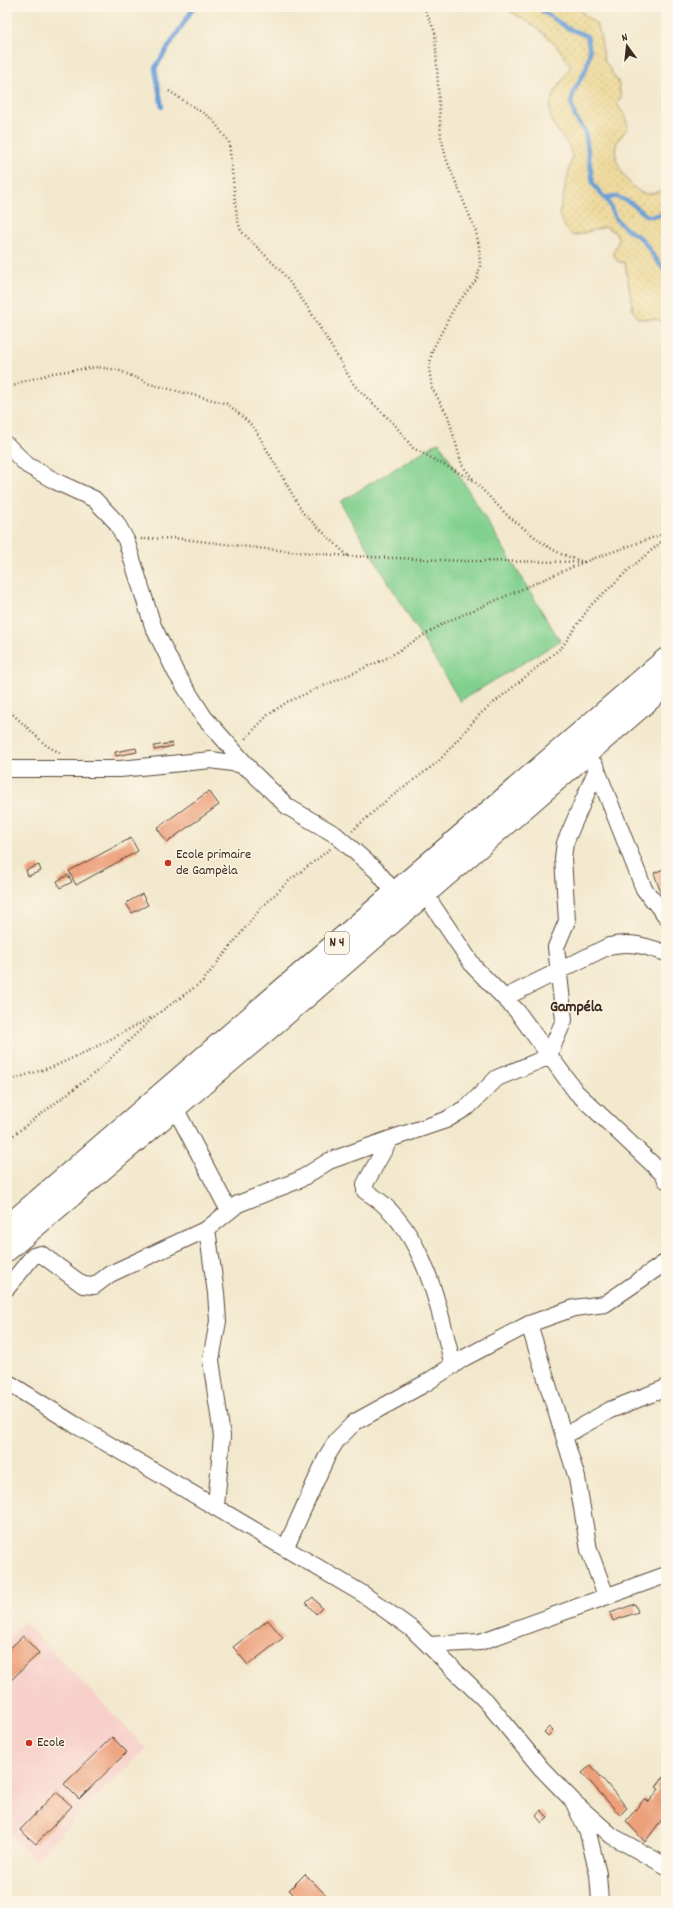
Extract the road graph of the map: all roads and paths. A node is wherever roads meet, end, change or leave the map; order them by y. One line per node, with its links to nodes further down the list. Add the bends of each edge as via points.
1 (424, 7): 5 (path, via 435,32 441,137 475,229 480,266 476,279 454,308 432,351 429,369 432,388 448,416 462,464)
2 (169, 91): 5 (path, via 212,119 229,142 237,218 241,231 282,272 309,309 354,385 394,424 413,448)
3 (7, 389): 8 (path, via 53,373 97,367 118,370 150,384 228,404 255,429 303,513)
4 (7, 445): 7 (street, via 28,465 94,499 116,522)
5 (474, 481): 9 (path, via 507,515 545,545)
6 (666, 533): 9 (path)
7 (126, 540): 8 (path, via 174,538); 13 (street, via 153,626 176,673 204,717)
8 (348, 556): 9 (path, via 465,561)
9 (584, 562): 13 (path, via 444,623 387,658 287,702 268,715)
10 (666, 659): 18 (highway, N 4)
11 (666, 685): 15 (highway, N 4)
12 (7, 709): 14 (path, via 47,746)
13 (233, 750): 17 (street)
14 (66, 756)
15 (592, 760): 19 (highway, N 4); 20 (street, via 644,889); 22 (street, via 565,843 563,858 567,920 556,947)
16 (7, 769): 17 (street, via 120,769 211,760 239,764)
17 (250, 770): 18 (street, via 288,807 336,835 376,871)
18 (395, 893): 31 (highway, N 4)
19 (425, 894): 23 (street, via 474,967); 27 (highway, N 4)
20 (666, 916)
21 (666, 953): 22 (street, via 624,942 609,946)
22 (558, 971): 23 (street); 25 (street, via 564,1020)
23 (504, 998): 25 (street, via 517,1011)
24 (156, 1015): 26 (path, via 55,1066)
25 (548, 1056): 28 (street, via 497,1078 468,1106 446,1120); 29 (street, via 576,1092)
26 (7, 1081)
27 (175, 1108): 30 (street); 33 (highway, N 4)
28 (390, 1139): 30 (street, via 329,1161 299,1180 238,1204); 37 (street, via 365,1184 365,1191 394,1213 412,1240 434,1288)
29 (665, 1176)
30 (229, 1211): 32 (street)
31 (7, 1227)
32 (207, 1229): 35 (street, via 110,1274 94,1286 83,1285 41,1254 33,1256); 41 (street, via 218,1321 211,1360 222,1436)
33 (7, 1250)
34 (666, 1262): 36 (street, via 605,1304 574,1308)
35 (7, 1288)
36 (528, 1324): 37 (street); 40 (street)
37 (453, 1366): 42 (street, via 426,1384 355,1422 337,1440 327,1456)
38 (7, 1382): 41 (street)
39 (666, 1388): 40 (street, via 610,1410)
40 (564, 1436): 44 (street, via 577,1478 589,1550)
41 (216, 1506): 42 (street)
42 (286, 1547): 45 (street, via 363,1594 412,1629)
43 (666, 1575): 44 (street)
44 (606, 1596): 45 (street, via 480,1642)
45 (429, 1645): 46 (street, via 487,1702 541,1768)
46 (573, 1801): 47 (street, via 612,1836); 48 (street, via 588,1833 598,1874)
47 (666, 1866)
48 (600, 1901)

